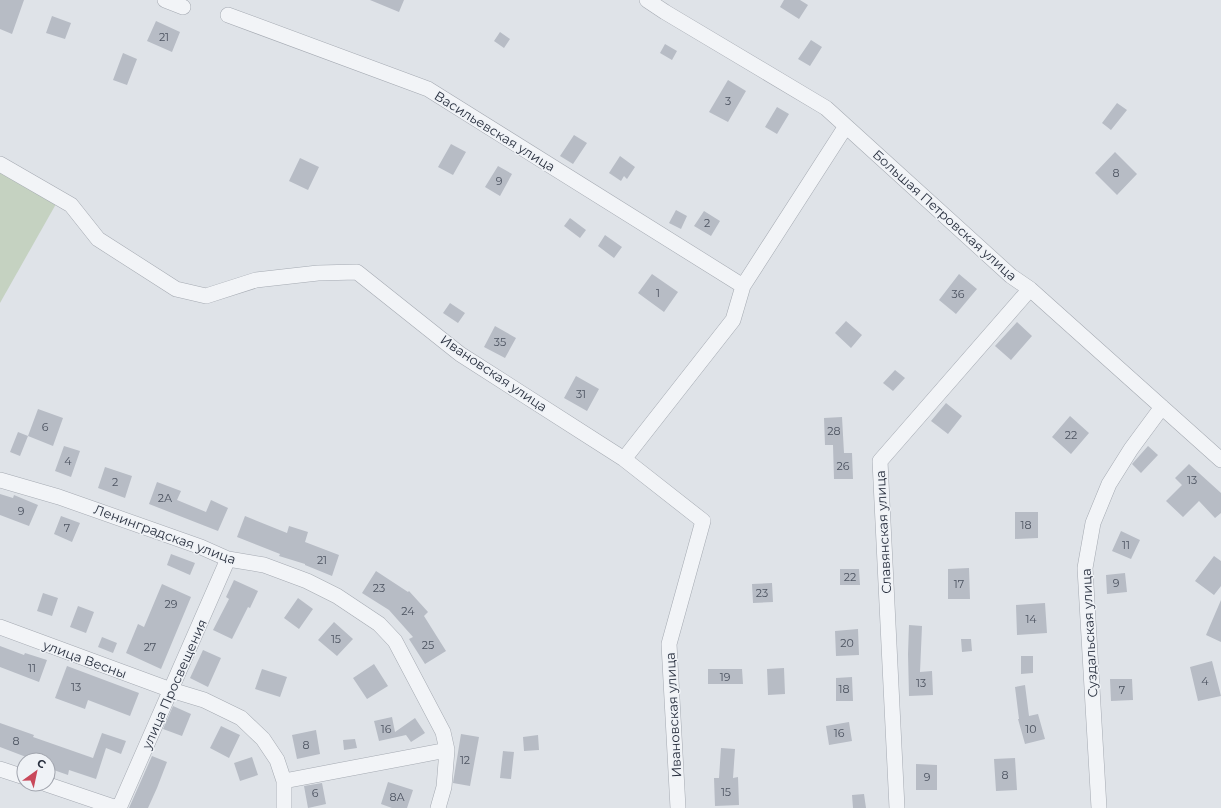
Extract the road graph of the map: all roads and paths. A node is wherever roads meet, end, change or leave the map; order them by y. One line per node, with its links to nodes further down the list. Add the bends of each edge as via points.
1 (165, 0): 3 (street)
2 (647, 0): 5 (street, Большая Петровская улица, via 826,108)
3 (183, 7)
4 (228, 15): 7 (street, Васильевская улица, via 428,89)
5 (846, 126): 7 (street); 8 (street, Большая Петровская улица, via 1011,276)
6 (0, 164): 10 (street, Ивановская улица, via 71,205 98,239 176,289 206,296 256,280 318,273 357,272 460,354)
7 (742, 286): 10 (street, via 733,320)
8 (1030, 289): 9 (street, Большая Петровская улица); 25 (street, Славянская улица, via 880,461)
9 (1162, 407): 11 (street, Большая Петровская улица); 26 (street, Суздальская улица, via 1131,449 1110,484 1093,523 1085,568)
10 (624, 459): 24 (street, Ивановская улица, via 703,521 669,644)
11 (1221, 460)
12 (0, 480): 13 (street, Ленинградская улица, via 59,497)
13 (228, 559): 15 (street, улица Просвещения); 16 (street, Ленинградская улица, via 264,565 307,581 337,596 379,624 395,641 443,732)
14 (0, 627): 15 (street, улица Весны)
15 (171, 690): 19 (street, улица Весны, via 204,700 241,718 263,739 277,760); 21 (street, улица Просвещения)
16 (447, 750): 19 (street); 23 (street, Ленинградская улица, via 444,787)
17 (0, 769): 18 (street)
18 (16, 774)
19 (284, 781): 22 (street, улица Весны)
20 (56, 787): 21 (street)
21 (118, 808)
22 (284, 808)
23 (438, 808)
24 (678, 808)
25 (896, 808)
26 (1099, 808)

